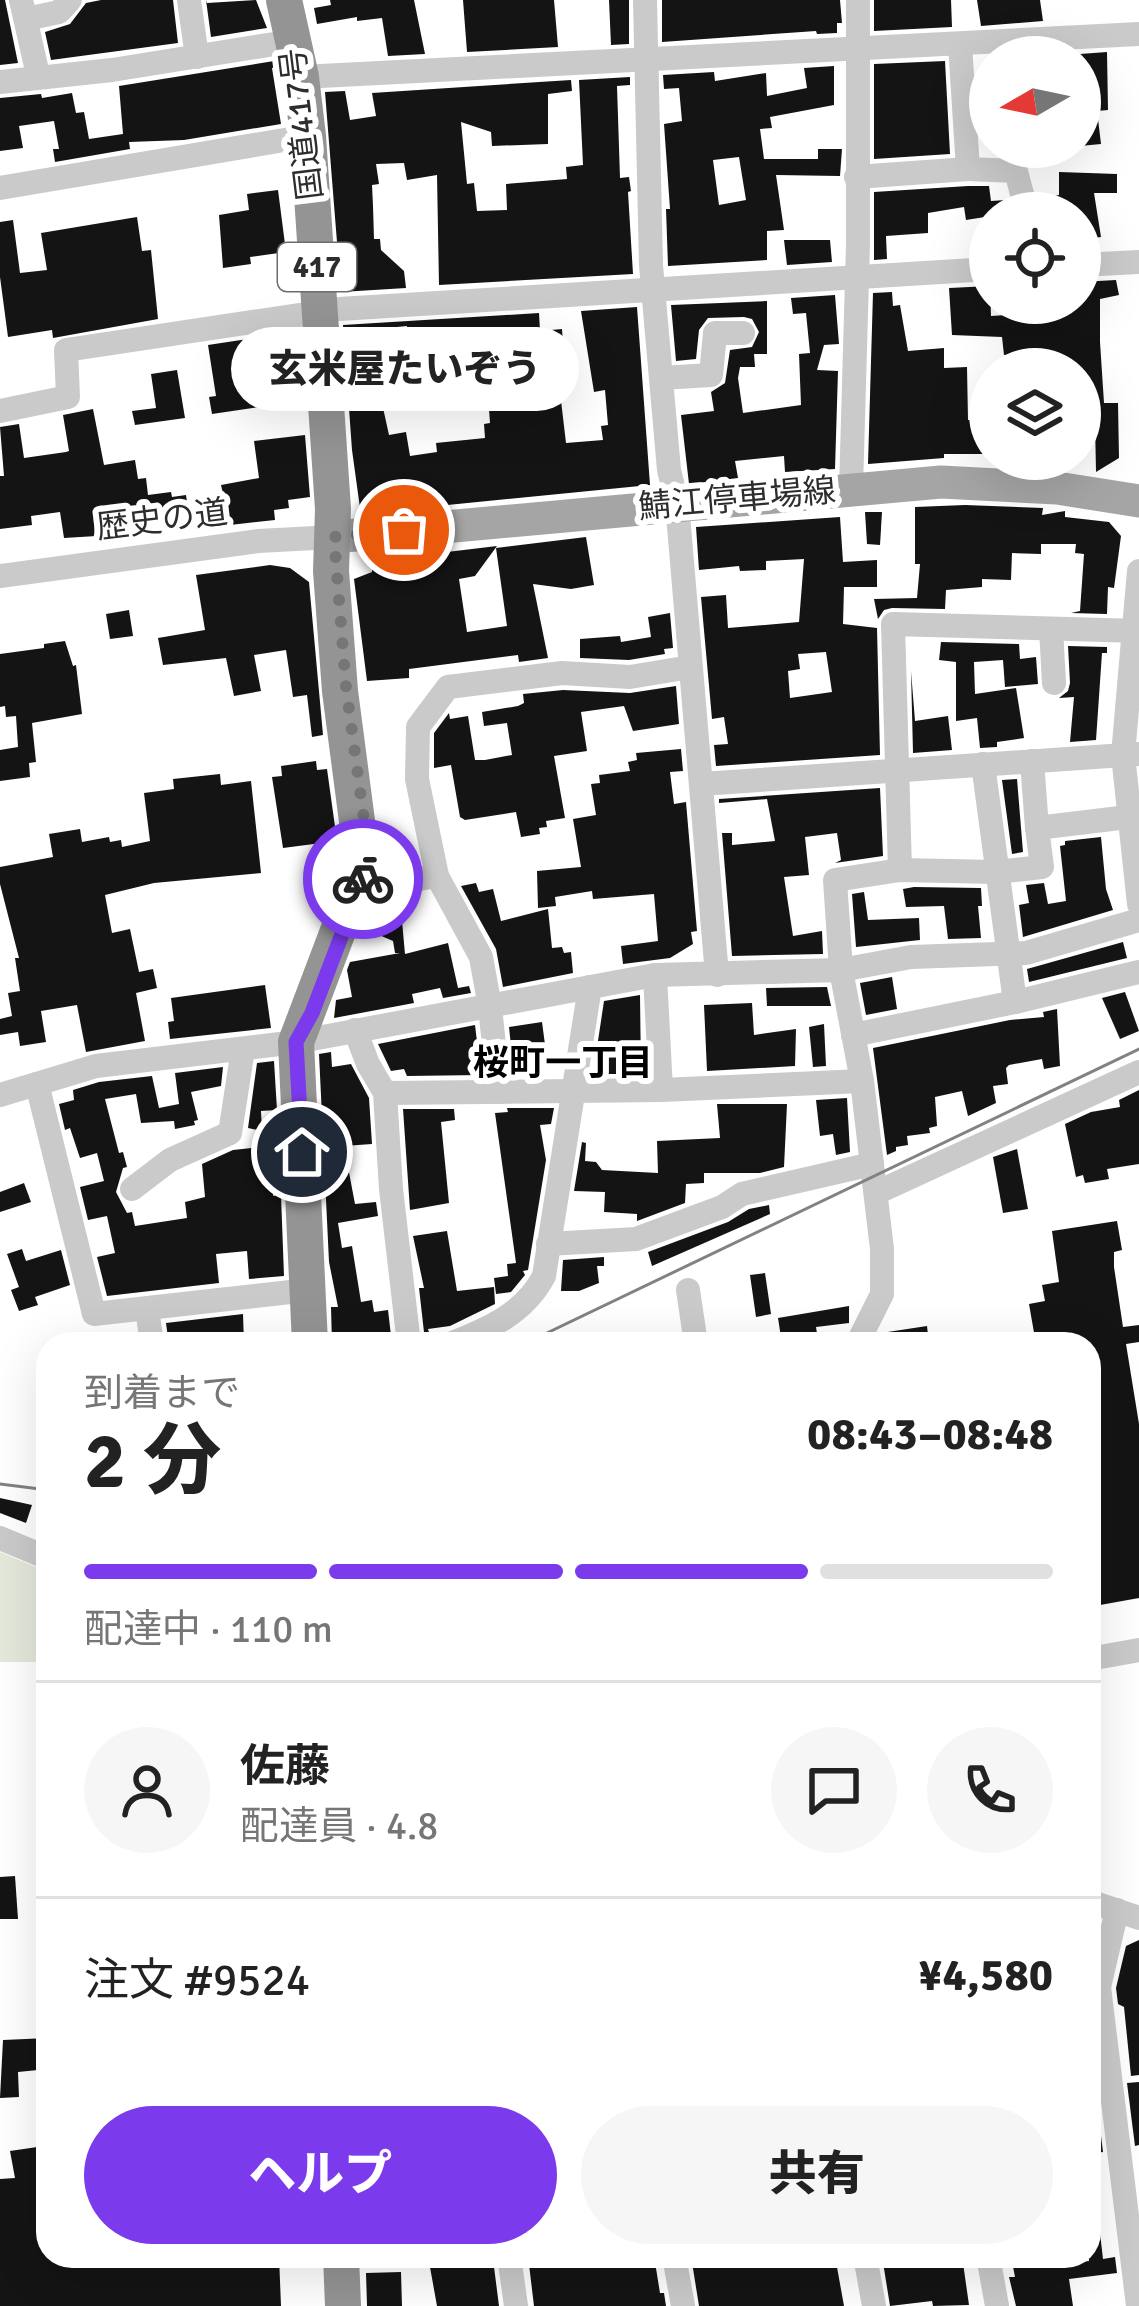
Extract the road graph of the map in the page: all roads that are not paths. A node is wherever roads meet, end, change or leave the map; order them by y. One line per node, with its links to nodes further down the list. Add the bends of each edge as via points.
1 (70, 0): 6 (street, via 59,12)
2 (189, 0): 10 (street)
3 (284, 0): 12 (highway, 国道417号 / 417)
4 (645, 0): 11 (street)
5 (858, 0): 9 (street)
6 (24, 9): 13 (street)
7 (1139, 34): 8 (street)
8 (960, 44): 9 (street); 16 (street)
9 (858, 49): 11 (street); 17 (street)
10 (197, 57): 12 (street); 13 (street)
11 (644, 58): 12 (street); 24 (street)
12 (297, 59): 15 (highway, 国道417号 / 417)
13 (38, 75): 14 (street)
14 (0, 82)
15 (308, 136): 18 (street); 25 (highway, 国道417号 / 417)
16 (968, 170): 17 (street); 19 (street, via 1016,171)
17 (856, 177): 23 (street)
18 (0, 188)
19 (1022, 192)
20 (1139, 262): 21 (street)
21 (1101, 264)
22 (969, 270): 23 (street)
23 (856, 276): 24 (street); 29 (street)
24 (652, 290): 25 (street); 27 (street)
25 (320, 312): 28 (street, via 66,350 68,397); 32 (highway, 国道417号 / 417)
26 (742, 333): 27 (street, via 715,334 712,375)
27 (661, 378): 31 (street)
28 (0, 411)
29 (851, 489): 30 (main road, 鯖江停車場線, via 992,483); 31 (main road, 鯖江停車場線)
30 (1139, 502)
31 (677, 503): 32 (main road, 鯖江停車場線); 37 (street)
32 (334, 537): 34 (street, 歴史の道); 49 (highway, 国道417号 / 417, via 367,842); 62 (highway, 国道417号 / 417, via 359,863)
33 (1139, 572): 36 (street)
34 (0, 575)
35 (1051, 629): 36 (street); 38 (street); 42 (street, via 893,624)
36 (1135, 631): 39 (street)
37 (690, 667): 43 (street); 48 (street, via 448,687 418,727 417,779)
38 (1054, 683)
39 (1131, 754): 40 (street); 44 (street)
40 (1032, 760): 41 (street); 45 (street)
41 (983, 764): 42 (street); 47 (street)
42 (897, 767): 43 (street); 46 (street)
43 (701, 784): 56 (street)
44 (1128, 818): 45 (street); 50 (street)
45 (1037, 828): 47 (street, via 1042,866)
46 (900, 870): 47 (street); 53 (street, via 835,880)
47 (995, 872): 52 (street)
48 (437, 876): 49 (street); 59 (street, via 481,957)
49 (361, 889): 62 (highway, 国道417号 / 417)
50 (1139, 904)
51 (1139, 920): 52 (street)
52 (1006, 954): 53 (street, via 910,957); 58 (street)
53 (841, 970): 56 (street); 61 (street)
54 (1139, 972): 58 (street)
55 (655, 975): 56 (street); 57 (street); 68 (street)
56 (717, 975)
57 (590, 987): 59 (street); 67 (street)
58 (1015, 1002): 61 (street)
59 (490, 1007): 60 (street); 69 (street)
60 (356, 1030): 62 (street); 70 (street)
61 (853, 1035): 65 (street)
62 (296, 1042): 63 (street); 77 (highway, 国道417号 / 417)
63 (243, 1049): 66 (street, via 96,1066); 73 (street, via 230,1133 170,1160)
64 (1139, 1072): 74 (street)
65 (862, 1081): 68 (street); 72 (street)
66 (37, 1084): 71 (street); 78 (street, via 94,1314)
67 (572, 1089): 68 (street); 69 (street); 75 (street)
68 (661, 1090)
69 (499, 1092): 70 (street)
70 (386, 1093): 81 (street)
71 (0, 1095)
72 (872, 1164): 74 (street); 75 (street, via 742,1194 636,1239)
73 (132, 1189)
74 (878, 1192): 84 (street, via 882,1294)
75 (548, 1244): 82 (street, via 535,1293)
76 (688, 1290): 83 (street)
77 (308, 1291): 78 (street); 80 (highway, 国道417号 / 417)
78 (147, 1309): 79 (street)
79 (150, 1332)
80 (310, 1332)
81 (408, 1332)
82 (479, 1332)
83 (694, 1332)
84 (863, 1332)
85 (0, 1538): 86 (street)
86 (36, 1553)
87 (1139, 1650): 88 (street)
88 (1101, 1657)
89 (1128, 1914): 90 (street)
90 (1101, 1973)
91 (1101, 2039): 102 (street)
92 (341, 2268): 97 (highway)
93 (510, 2268): 98 (street)
94 (676, 2268): 99 (street)
95 (867, 2268): 100 (street)
96 (990, 2268): 101 (street)
97 (343, 2306)
98 (516, 2306)
99 (682, 2306)
100 (874, 2306)
101 (997, 2306)
102 (1138, 2306)

